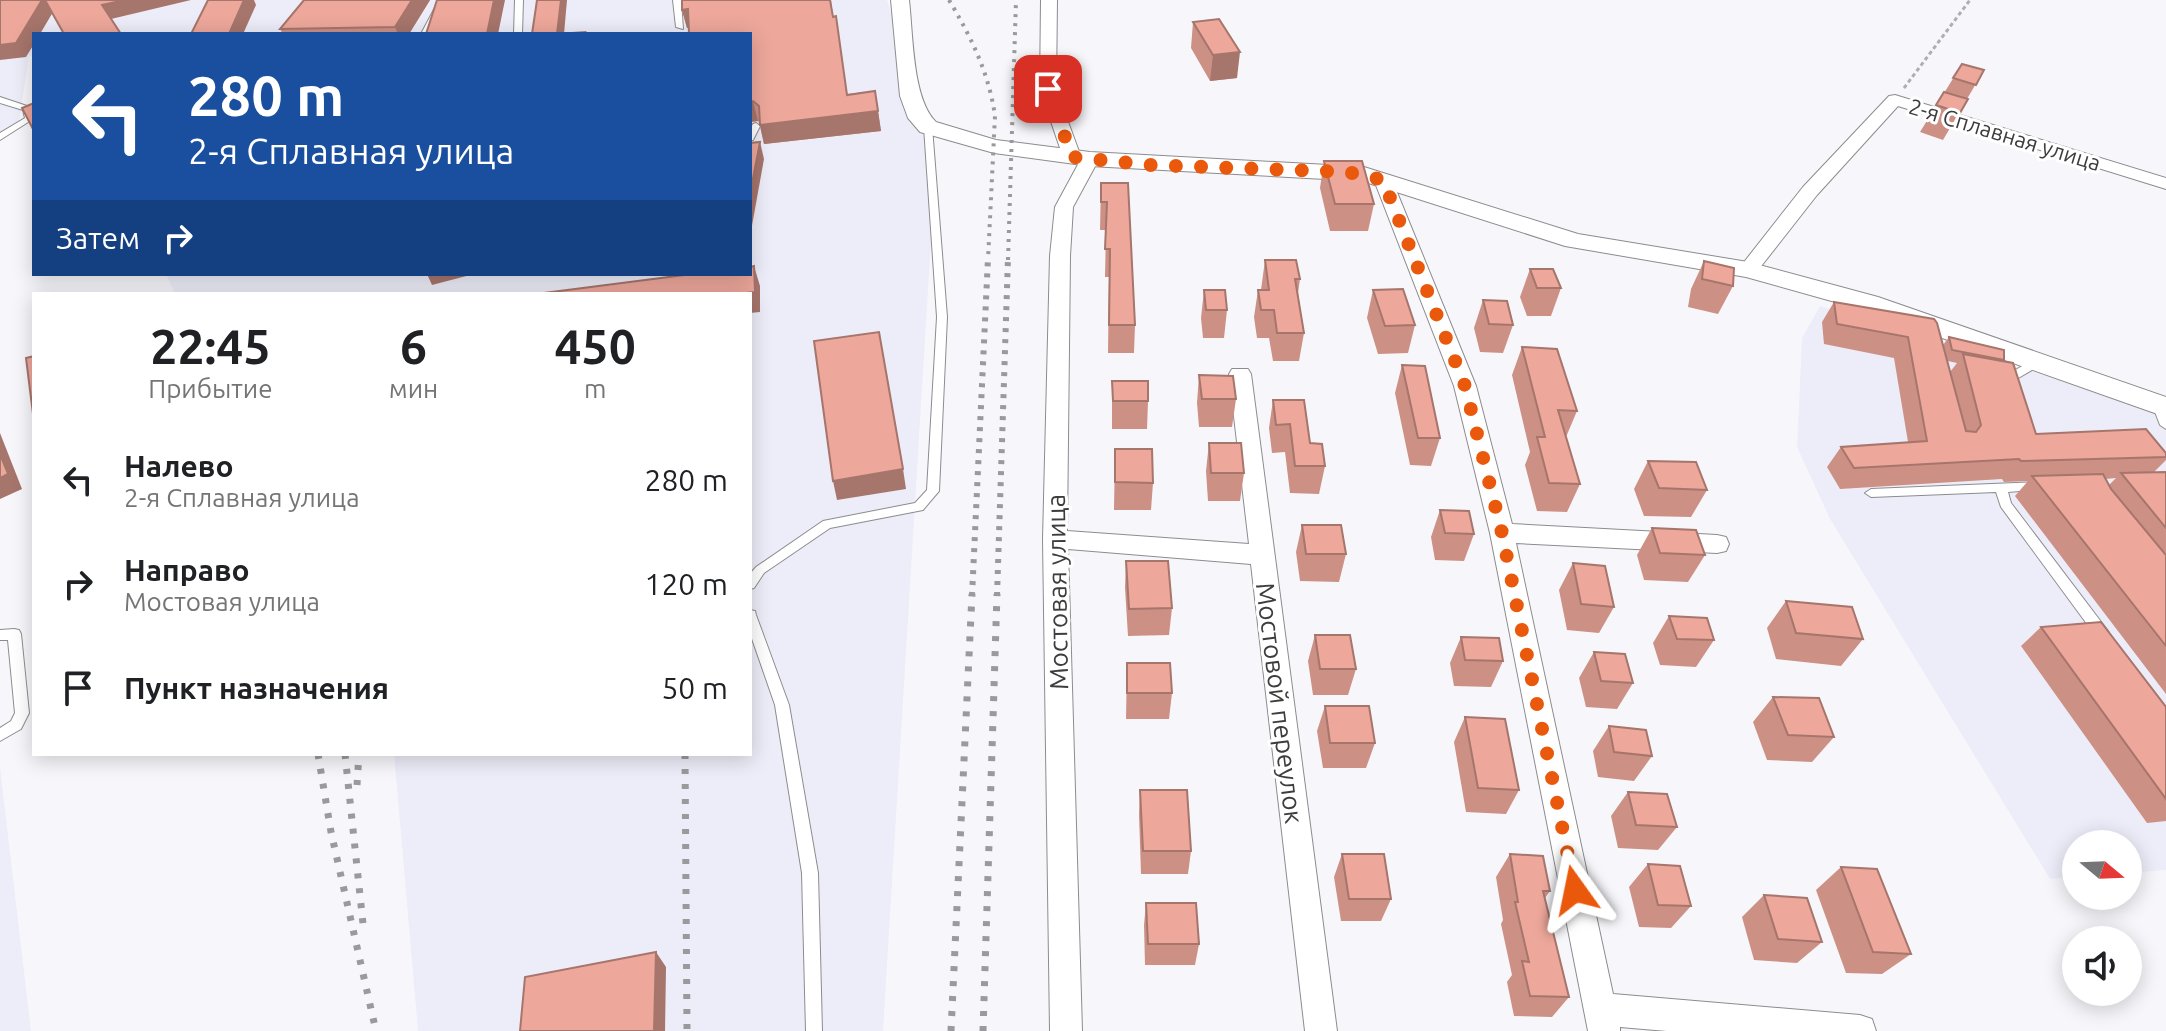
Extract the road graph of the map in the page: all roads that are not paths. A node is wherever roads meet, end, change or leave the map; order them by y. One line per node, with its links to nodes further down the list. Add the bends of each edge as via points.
1 (443, 0): 7 (lane)
2 (519, 0): 8 (lane)
3 (677, 0): 6 (lane)
4 (900, 0): 11 (street, via 910,96)
5 (1049, 0): 14 (street, via 1048,89)
6 (680, 27)
7 (426, 32)
8 (518, 32)
9 (0, 100): 13 (lane, via 27,109 29,119)
10 (756, 126): 12 (lane)
11 (928, 127): 14 (street, via 994,146); 31 (lane, via 942,317 933,491 919,507 827,524 760,570)
12 (752, 134)
13 (0, 137)
14 (1081, 158): 15 (street, via 1348,172); 28 (street, Мостовая улица, via 1063,220)
15 (1383, 180): 17 (street, via 1574,241); 27 (street, via 1465,386)
16 (2166, 184): 17 (street, 2-я Сплавная улица, via 1895,100 1810,191)
17 (1748, 270): 18 (street)
18 (2038, 361): 21 (lane); 23 (street)
19 (1240, 374): 30 (street, Мостовой переулок)
20 (1994, 377): 21 (lane)
21 (2009, 379): 22 (lane)
22 (2017, 405)
23 (2163, 412)
24 (2059, 485): 25 (lane)
25 (2001, 488): 26 (lane); 34 (lane, via 2005,504)
26 (1871, 493)
27 (1502, 533): 29 (street); 36 (street)
28 (1055, 539): 30 (street); 38 (street, Мостовая улица)
29 (1717, 544)
30 (1262, 555): 39 (street, Мостовой переулок)
31 (752, 581)
32 (752, 621): 37 (lane, via 782,705 810,873)
33 (0, 635): 35 (lane, via 14,634 22,713 16,725)
34 (2110, 645)
35 (0, 735)
36 (1602, 1020): 40 (street)
37 (814, 1031)
38 (1066, 1031)
39 (1321, 1031)
40 (1860, 1031)

